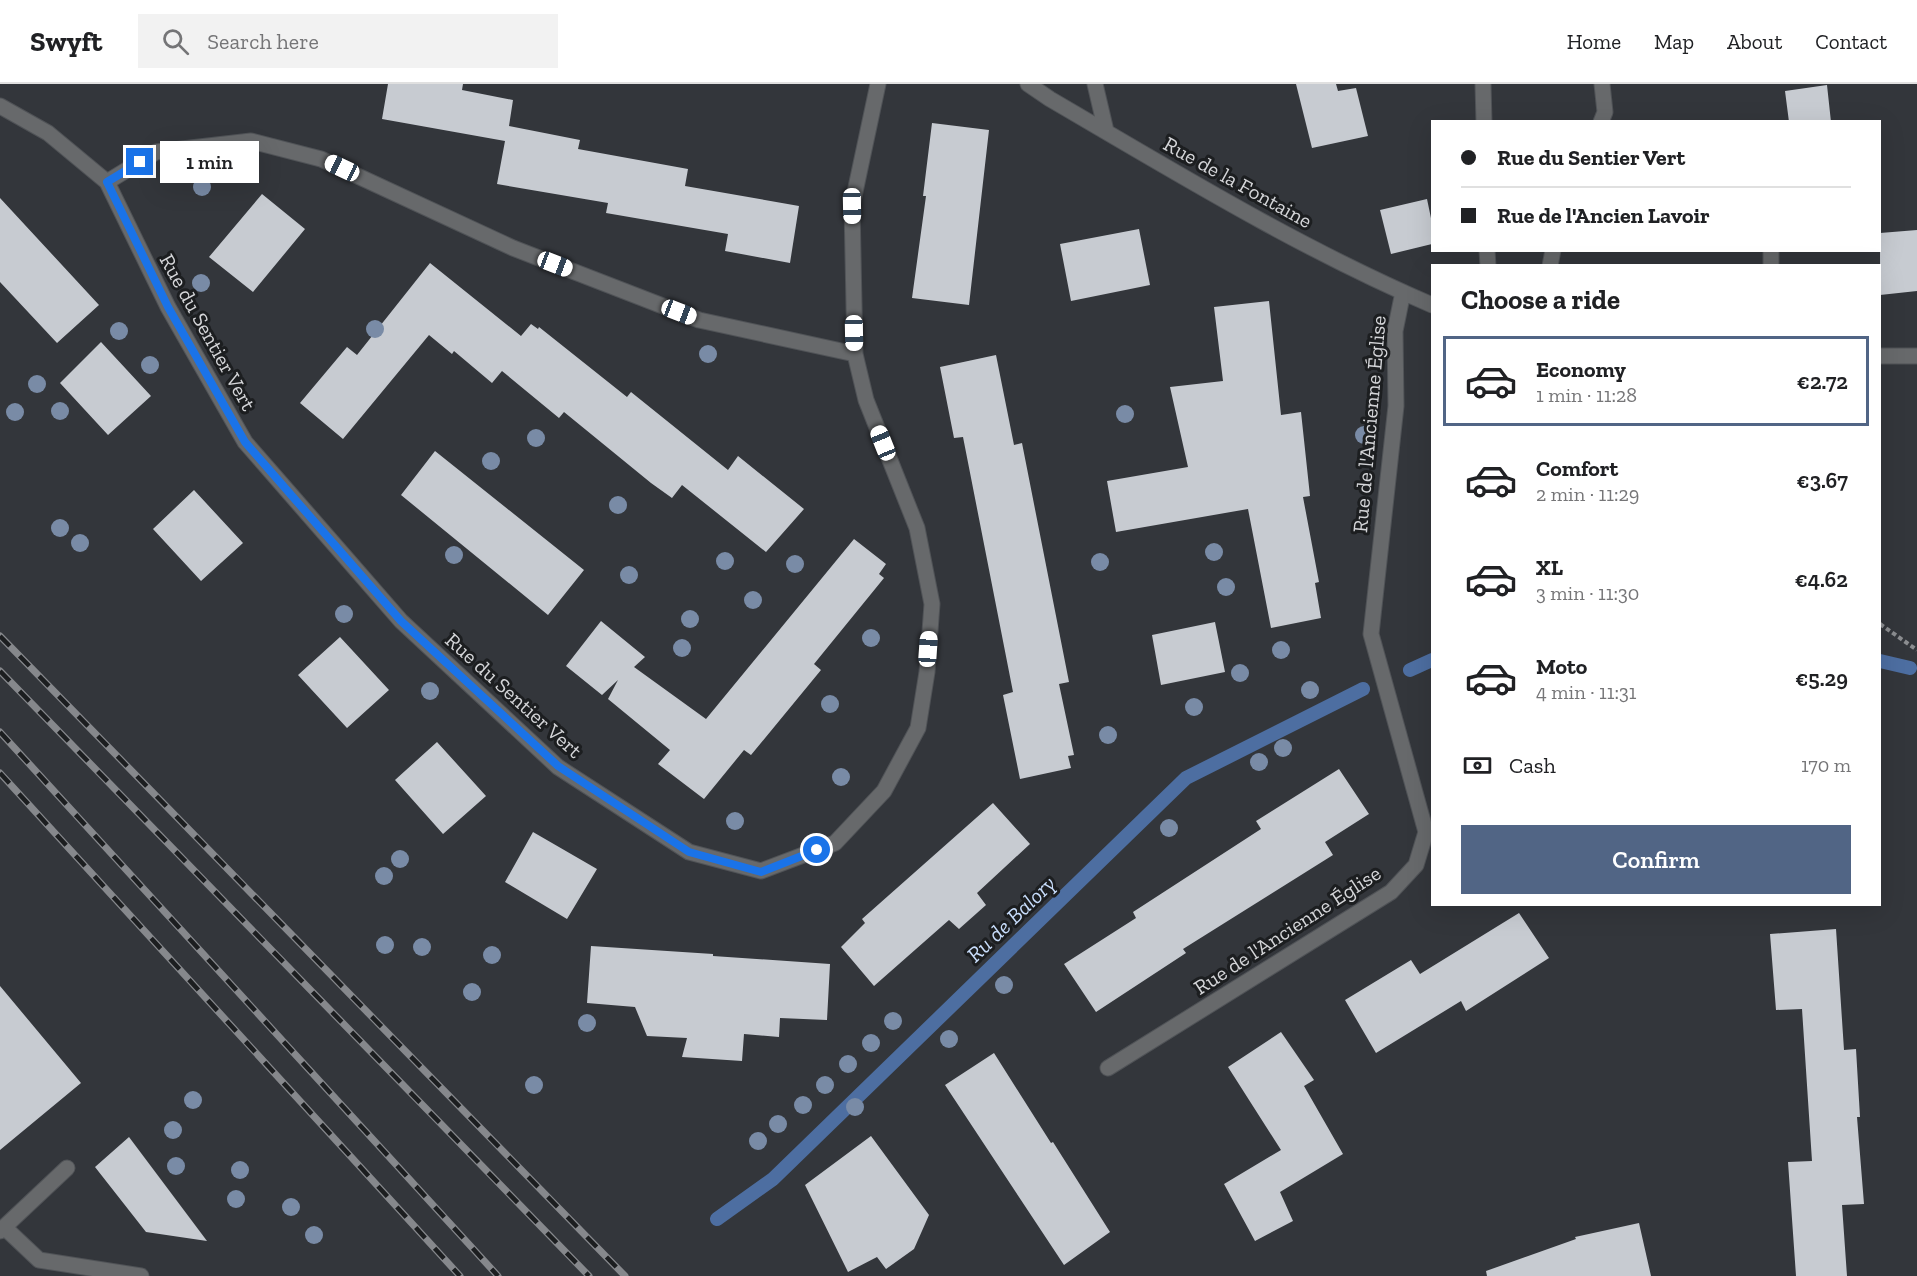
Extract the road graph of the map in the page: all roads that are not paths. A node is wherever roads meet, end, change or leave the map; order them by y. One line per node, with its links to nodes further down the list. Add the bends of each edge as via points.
1 (878, 84): 13 (street, Rue du Sentier Vert, via 852,206)
2 (1028, 84): 9 (street, Rue de la Fontaine)
3 (1095, 84): 9 (street)
4 (1483, 84): 7 (street)
5 (1602, 84): 8 (street, via 1605,112)
6 (0, 106): 10 (street, Rue du Sentier Vert, via 48,134)
7 (1484, 120)
8 (1602, 120)
9 (1106, 132): 11 (street, Rue de la Fontaine, via 1235,207)
10 (107, 182): 13 (street, via 156,152 251,141 321,159 513,248 699,320); 13 (street, Rue du Sentier Vert, via 168,307 245,442 401,621 558,766 689,852 761,872 835,843 884,791 918,728 932,604 917,528 866,400)
11 (1403, 292): 12 (street, Rue de la Fontaine); 16 (street, Rue de l'Ancienne Église, via 1395,331 1396,406 1371,634 1426,832 1416,865 1391,891)
12 (1431, 305)
13 (855, 354)
14 (1881, 356): 15 (street)
15 (1917, 356)
16 (1108, 1068)
17 (67, 1168): 18 (street)
18 (2, 1229): 19 (street, via 39,1260)
19 (141, 1276)

